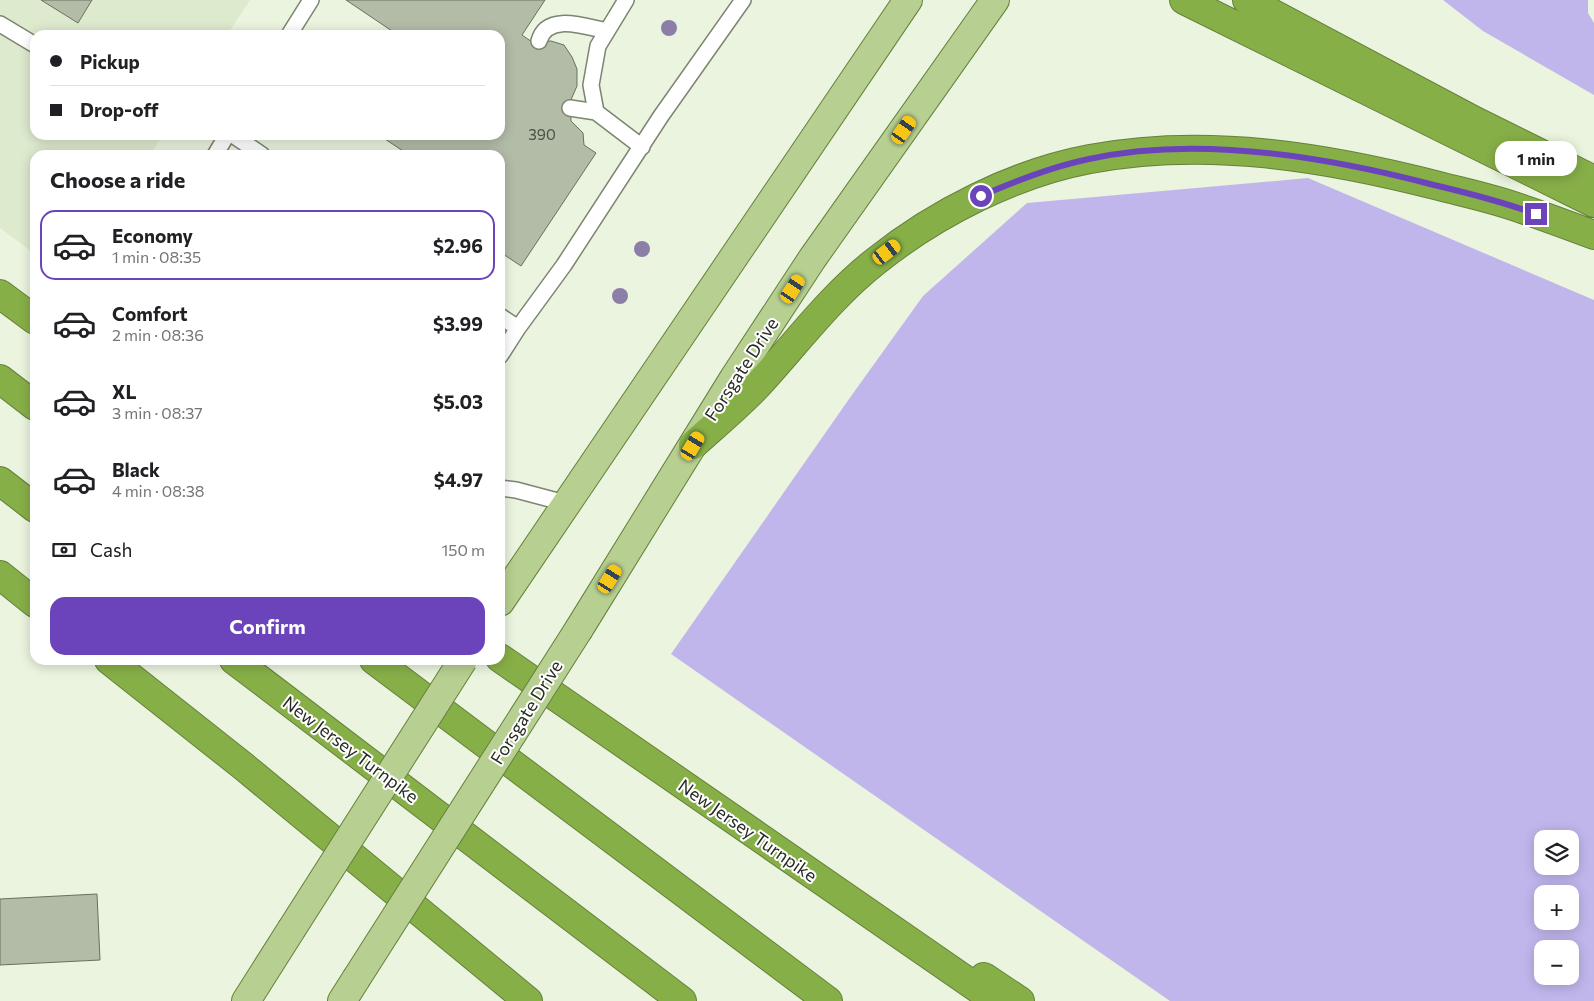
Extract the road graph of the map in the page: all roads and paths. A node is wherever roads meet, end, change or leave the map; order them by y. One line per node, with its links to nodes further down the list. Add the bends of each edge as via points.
1 (312, 0): 9 (lane)
2 (626, 0): 10 (lane)
3 (743, 0): 16 (lane)
4 (908, 0): 32 (main road)
5 (995, 0): 28 (main road, Forsgate Drive, via 812,259)
6 (1184, 0): 19 (highway)
7 (1247, 0): 18 (highway)
8 (0, 24): 11 (lane)
9 (292, 30)
10 (607, 31): 12 (lane, via 563,23 550,26 541,33); 14 (lane, via 598,46 591,85)
11 (30, 42)
12 (539, 42)
13 (570, 108): 14 (lane)
14 (596, 112): 16 (lane)
15 (240, 140): 17 (lane)
16 (642, 147): 24 (lane)
17 (255, 150)
18 (1594, 180)
19 (1594, 203)
20 (1594, 235): 28 (highway, via 1472,194 1376,170 1319,160 1181,149 1090,159 1006,185 969,202 900,242 844,289 755,388)
21 (0, 294): 22 (highway)
22 (30, 316)
23 (505, 319): 24 (lane)
24 (518, 328): 25 (lane)
25 (505, 348)
26 (0, 379): 27 (highway)
27 (30, 402)
28 (693, 446): 42 (main road, Forsgate Drive, bridge)
29 (0, 481): 31 (highway)
30 (505, 489): 32 (lane)
31 (30, 504)
32 (565, 504): 34 (main road)
33 (0, 576): 35 (highway)
34 (507, 591)
35 (30, 599)
36 (505, 662): 41 (highway, New Jersey Turnpike)
37 (115, 665): 44 (highway)
38 (241, 665): 45 (highway, New Jersey Turnpike)
39 (381, 665): 46 (highway)
40 (460, 665): 43 (main road, bridge)
41 (555, 697): 47 (highway, New Jersey Turnpike); 48 (highway)
42 (349, 990)
43 (246, 1001)
44 (528, 1001)
45 (682, 1001)
46 (828, 1001)
47 (996, 1001)
48 (1020, 1001)

